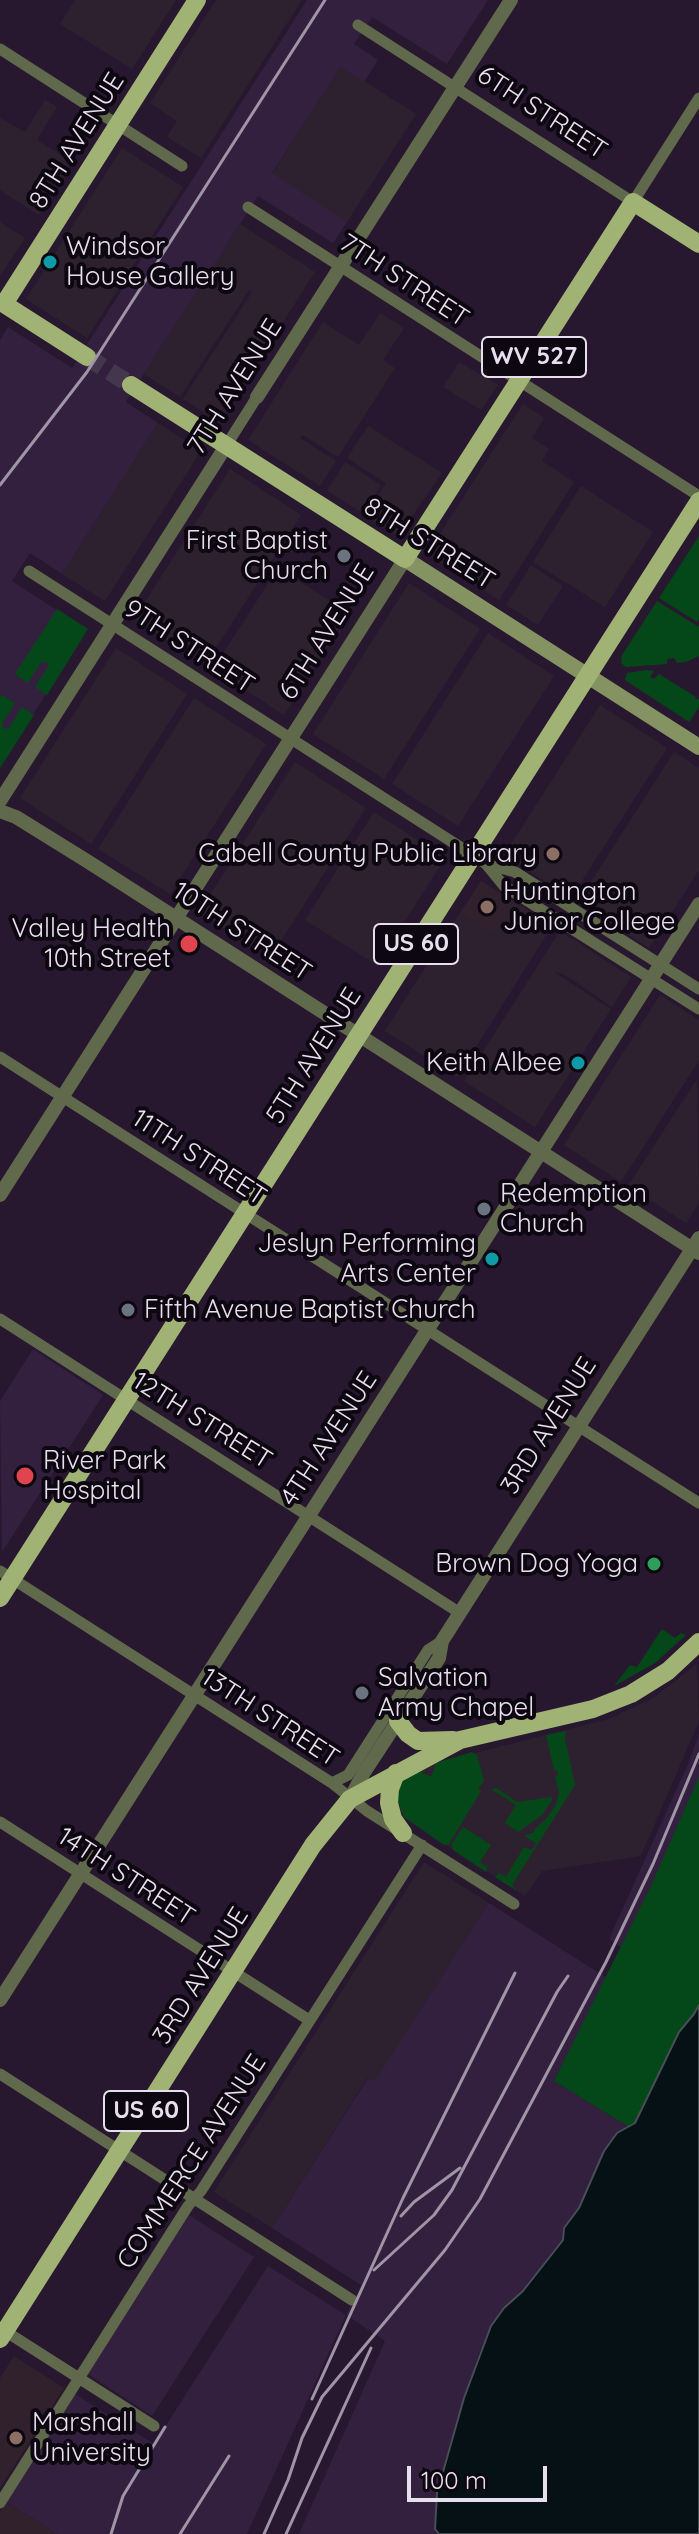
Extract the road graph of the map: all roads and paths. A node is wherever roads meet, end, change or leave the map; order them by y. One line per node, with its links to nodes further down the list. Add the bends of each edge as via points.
1 (197, 0): 7 (main road, 8TH AVENUE)
2 (511, 0): 5 (street, 7TH AVENUE)
3 (358, 25): 5 (street, 6TH STREET)
4 (0, 49): 7 (street)
5 (455, 88): 9 (street, 6TH STREET); 12 (street, 7TH AVENUE)
6 (699, 98): 9 (street, 6TH AVENUE)
7 (118, 125): 8 (street); 13 (main road, 8TH AVENUE)
8 (182, 166)
9 (633, 202): 11 (main road, 6TH STREET); 15 (main road, 6TH AVENUE / WV 527)
10 (248, 207): 12 (street, 7TH STREET)
11 (699, 244)
12 (340, 267): 15 (street, 7TH STREET); 17 (street, 7TH AVENUE)
13 (1, 305): 14 (main road)
14 (87, 357)
15 (519, 380): 19 (street, 7TH STREET); 20 (main road, 6TH AVENUE / WV 527)
16 (131, 385): 18 (main road, 8TH STREET)
17 (257, 397): 18 (street, 7TH AVENUE)
18 (226, 446): 20 (main road, 8TH STREET); 22 (street, 7TH AVENUE)
19 (699, 499): 23 (main road, 5TH AVENUE / US 60)
20 (405, 559): 23 (main road, 8TH STREET); 24 (street, 6TH AVENUE)
21 (29, 571): 22 (street, 9TH STREET)
22 (112, 624): 24 (street, 9TH STREET); 26 (street, 7TH AVENUE)
23 (588, 676): 25 (main road, 8TH STREET); 28 (main road, 5TH AVENUE / US 60)
24 (291, 739): 28 (street, 9TH STREET); 30 (street, 6TH AVENUE)
25 (699, 747)
26 (0, 801)
27 (0, 811): 30 (street, 10TH STREET)
28 (479, 860): 31 (street, 9TH STREET, via 515,872); 32 (street, 9TH STREET, via 504,886); 35 (main road, 5TH AVENUE / US 60)
29 (699, 904): 31 (street, 4TH AVENUE)
30 (177, 918): 35 (street, 10TH STREET); 37 (street, 6TH AVENUE)
31 (660, 964): 32 (street, 4TH AVENUE); 33 (street, 9TH STREET)
32 (651, 978): 34 (street, 9TH STREET); 38 (street, 4TH AVENUE)
33 (699, 989)
34 (699, 1009)
35 (358, 1035): 38 (street, 10TH STREET); 40 (main road, 5TH AVENUE / US 60)
36 (0, 1057): 37 (street, 11TH STREET)
37 (63, 1097): 39 (street, 6TH AVENUE); 40 (street, 11TH STREET)
38 (541, 1150): 41 (street, 10TH STREET); 43 (street, 4TH AVENUE)
39 (0, 1195)
40 (245, 1213): 43 (street, 11TH STREET); 44 (main road, 5TH AVENUE / US 60)
41 (697, 1246): 45 (street, 3RD AVENUE)
42 (0, 1319): 44 (street, 12TH STREET)
43 (427, 1329): 45 (street, 11TH STREET); 47 (street, 4TH AVENUE)
44 (126, 1399): 47 (street, 12TH STREET); 48 (main road, 5TH AVENUE / US 60)
45 (579, 1426): 46 (street, 11TH STREET); 50 (street, 3RD AVENUE)
46 (699, 1503)
47 (308, 1515): 50 (street, 12TH STREET); 53 (street, 4TH AVENUE)
48 (6, 1575): 49 (main road, 5TH AVENUE / US 60); 53 (street, 13TH STREET)
49 (0, 1598)
50 (460, 1613): 51 (street, 3RD AVENUE)
51 (442, 1641): 54 (street, 3RD AVENUE, via 439,1658); 57 (street, 3RD AVENUE, via 428,1650 352,1770)
52 (699, 1642): 55 (main road, US 60, via 668,1671 616,1701)
53 (194, 1695): 57 (street, 13TH STREET); 62 (street, 4TH AVENUE)
54 (398, 1721): 55 (main road, via 422,1742); 58 (street, 3RD AVENUE)
55 (460, 1740): 56 (main road, US 60)
56 (396, 1773): 58 (main road, US 60); 60 (main road, via 389,1803)
57 (332, 1783): 58 (street, 13TH STREET)
58 (350, 1799): 60 (street, 13TH STREET); 64 (main road, 3RD AVENUE / US 60, via 313,1845)
59 (0, 1822): 62 (street, 14TH STREET)
60 (403, 1833): 61 (street, 13TH STREET)
61 (422, 1845): 63 (street, 13TH STREET); 66 (street, COMMERCE AVENUE)
62 (81, 1874): 64 (street, 14TH STREET); 65 (street, 4TH AVENUE)
63 (514, 1904)
64 (234, 1972): 66 (street, 14TH STREET); 68 (main road, 3RD AVENUE / US 60)
65 (0, 2000)
66 (309, 2020): 69 (street, COMMERCE AVENUE)
67 (0, 2074): 68 (street)
68 (120, 2151): 69 (street); 71 (main road, 3RD AVENUE / US 60)
69 (195, 2198): 70 (street); 72 (street, COMMERCE AVENUE)
70 (352, 2300)
71 (2, 2332): 72 (street)
72 (79, 2377): 73 (street); 74 (street, COMMERCE AVENUE)
73 (154, 2426)
74 (0, 2503)

